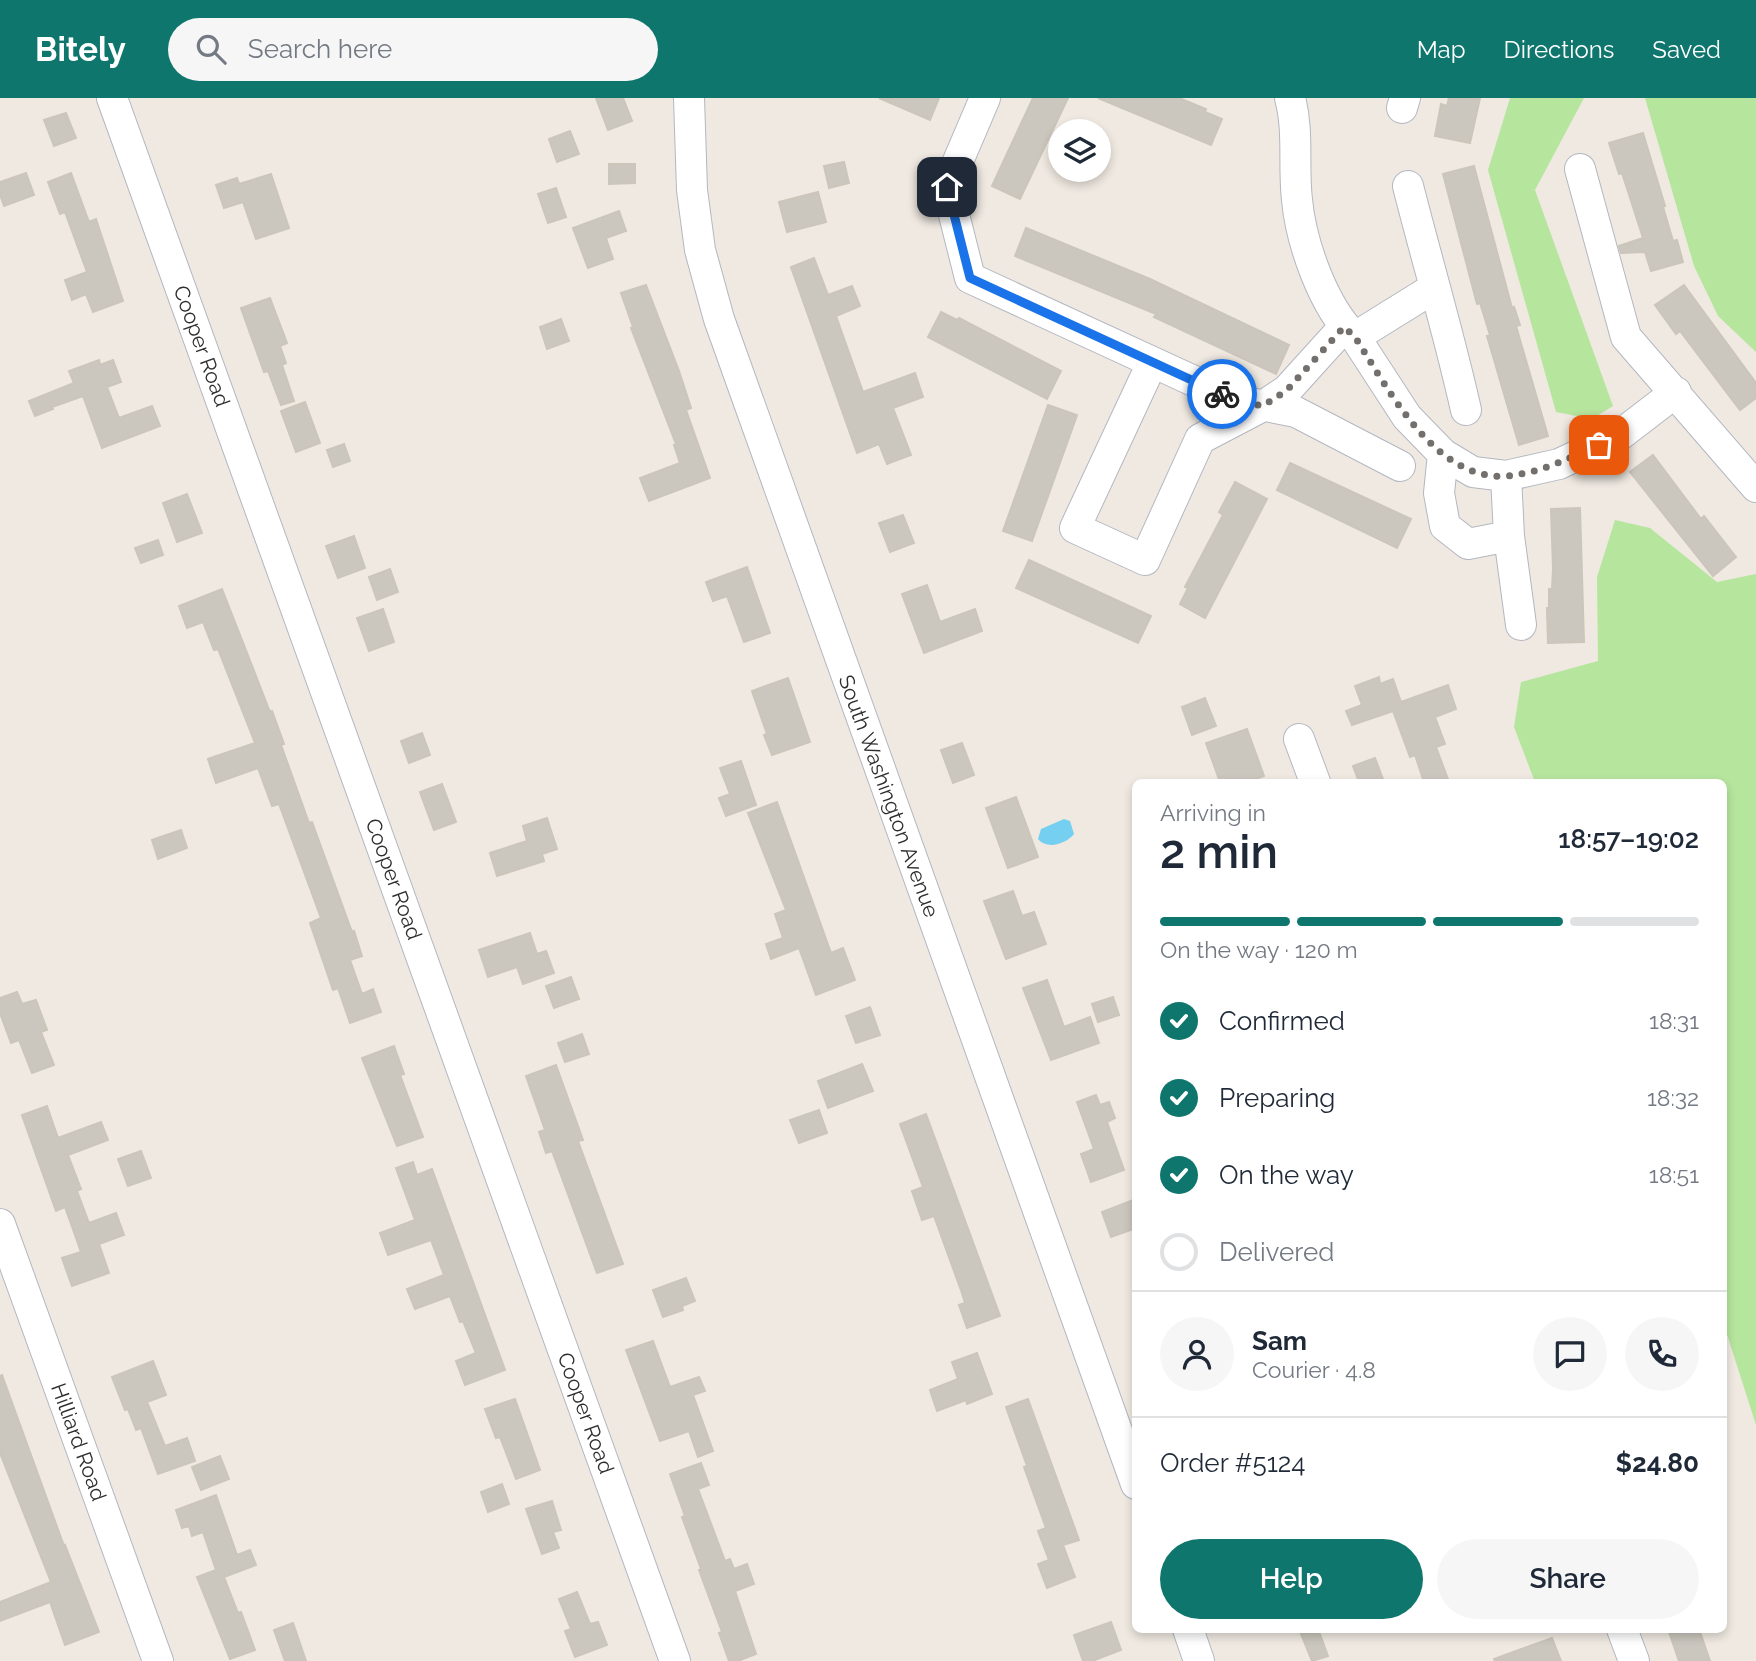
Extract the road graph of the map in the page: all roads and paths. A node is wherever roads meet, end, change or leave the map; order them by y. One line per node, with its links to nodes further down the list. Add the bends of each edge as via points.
1 (113, 98): 26 (street, Cooper Road)
2 (689, 98): 22 (street, South Washington Avenue, via 692,190 700,250 719,320)
3 (985, 98): 9 (street, via 947,187 970,278)
4 (1290, 99): 8 (street, via 1296,121 1297,199 1305,245)
5 (1580, 169): 10 (street, via 1626,337)
6 (1408, 186): 7 (street)
7 (1434, 288): 8 (street); 12 (street)
8 (1349, 332): 11 (street, via 1287,390); 13 (street, via 1407,417)
9 (1152, 363): 11 (street, via 1235,400); 11 (street, via 1075,528 1145,560 1200,439)
10 (1676, 392): 15 (street, via 1620,435 1559,464); 16 (street)
11 (1263, 406): 14 (street, via 1296,412)
12 (1466, 410)
13 (1443, 454): 15 (street, via 1473,472); 17 (street, via 1438,493 1445,526 1468,544)
14 (1401, 466)
15 (1506, 476): 17 (street)
16 (1756, 487)
17 (1509, 536): 18 (street)
18 (1521, 625)
19 (1299, 739): 20 (street)
20 (1314, 779)
21 (0, 1224): 25 (street, Hilliard Road)
22 (1132, 1473)
23 (1189, 1633): 27 (street)
24 (1624, 1633): 28 (street)
25 (158, 1661)
26 (675, 1661)
27 (1199, 1661)
28 (1634, 1661)

